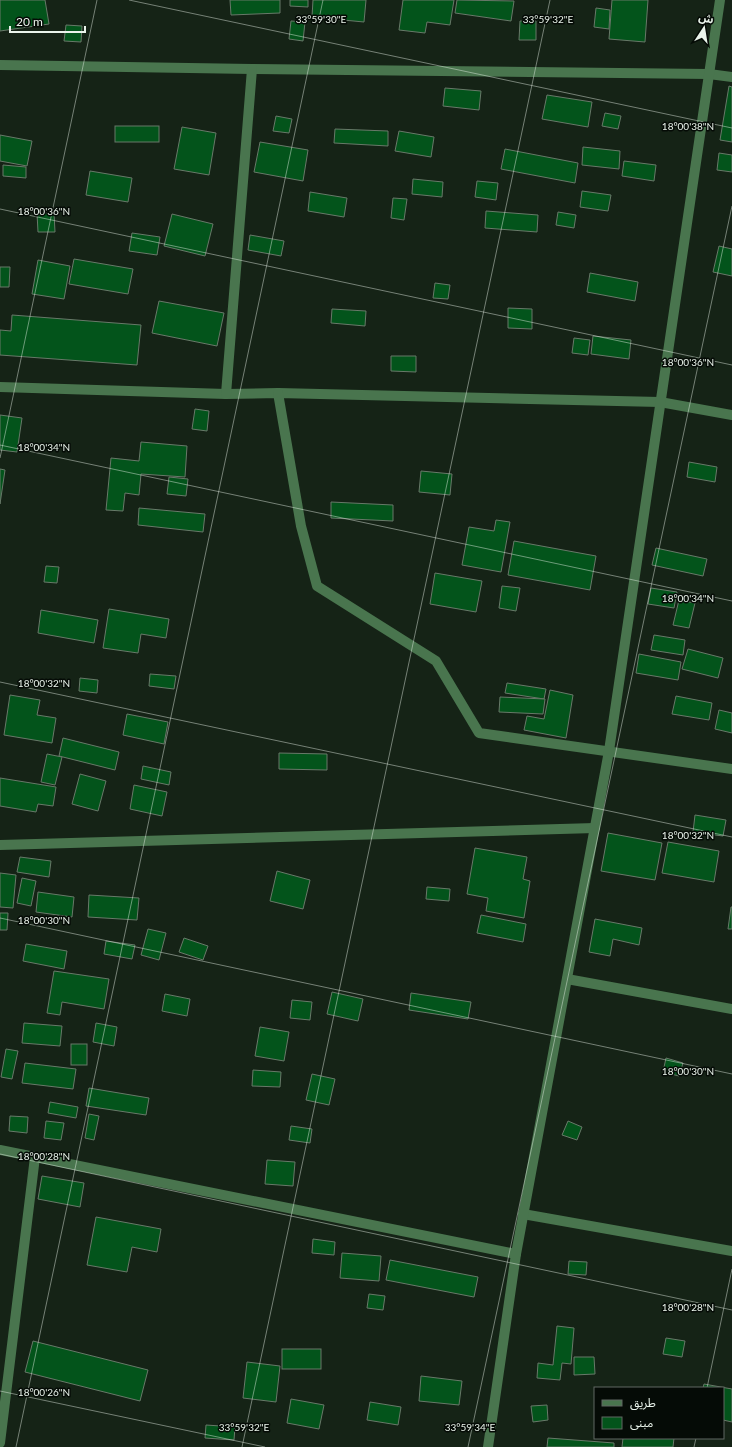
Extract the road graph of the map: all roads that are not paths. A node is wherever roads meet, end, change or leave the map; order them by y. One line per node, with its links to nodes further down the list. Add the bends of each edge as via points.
1 (720, 0): 4 (street)
2 (0, 65): 3 (street)
3 (252, 69): 4 (street); 7 (street)
4 (709, 74): 5 (street); 9 (street)
5 (732, 77)
6 (0, 387): 7 (street)
7 (226, 394): 8 (street)
8 (278, 394): 9 (street); 11 (street, via 301,526 317,586 436,661 479,733)
9 (660, 402): 10 (street); 11 (street)
10 (732, 415)
11 (609, 751): 12 (street); 13 (street)
12 (732, 769)
13 (595, 828): 14 (street); 15 (street)
14 (0, 845)
15 (567, 978): 16 (street); 19 (street)
16 (732, 1009)
17 (0, 1150): 18 (street)
18 (35, 1157): 21 (street); 22 (street)
19 (523, 1214): 20 (street); 21 (street)
20 (732, 1251)
21 (516, 1254): 23 (street)
22 (0, 1444)
23 (488, 1447)

